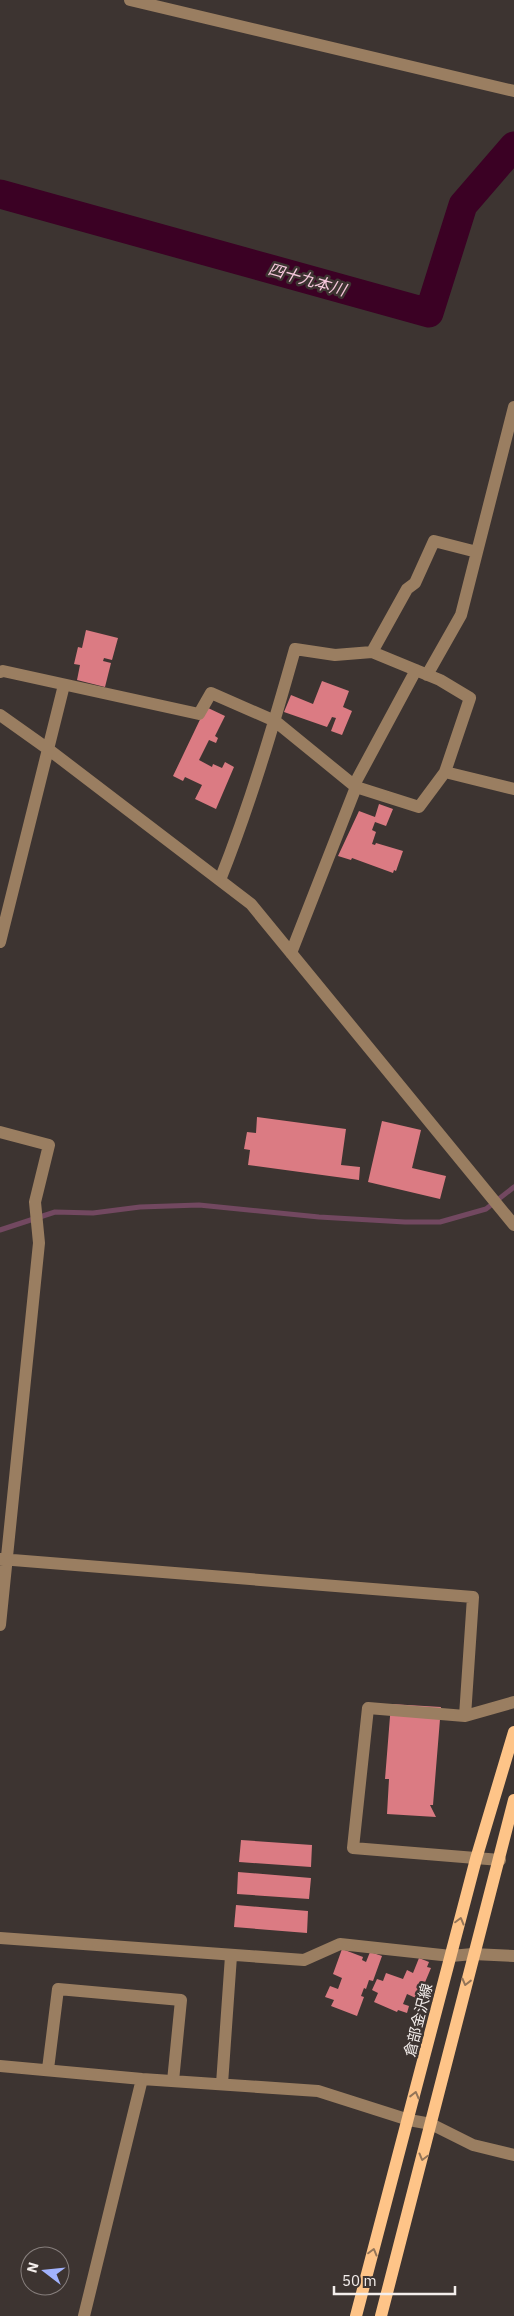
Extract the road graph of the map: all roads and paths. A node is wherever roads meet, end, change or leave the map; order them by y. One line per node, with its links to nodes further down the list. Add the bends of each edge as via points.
1 (130, 0): 2 (street)
2 (514, 91)
3 (514, 407): 4 (street)
4 (477, 552): 5 (street, via 434,541 416,583 407,589); 7 (street, via 461,615)
5 (372, 652): 7 (street); 10 (street, via 335,655 295,649)
6 (0, 672): 8 (street)
7 (421, 672): 12 (street, via 470,698); 13 (street)
8 (64, 684): 10 (street, via 199,714 212,693); 11 (street)
9 (0, 715): 11 (street)
10 (275, 721): 13 (street); 15 (street, via 244,820)
11 (48, 748): 15 (street); 16 (street)
12 (445, 772): 13 (street, via 419,807); 14 (street)
13 (355, 786): 17 (street)
14 (514, 789)
15 (220, 880): 17 (street, via 251,904)
16 (0, 942)
17 (291, 953): 19 (street)
18 (0, 1132): 20 (street, via 49,1146 35,1202 39,1243)
19 (514, 1225)
20 (3, 1559): 21 (street); 23 (street, via 473,1597)
21 (0, 1625)
22 (514, 1702): 23 (street)
23 (465, 1716): 26 (street, via 368,1708 353,1848)
24 (514, 1732): 26 (main road, 倉部金沢線)
25 (514, 1800): 27 (main road)
26 (476, 1859): 27 (street); 31 (main road, 倉部金沢線, one-way to 26)
27 (500, 1860): 29 (main road)
28 (0, 1938): 30 (street)
29 (473, 1954): 31 (street); 32 (street); 39 (main road, one-way to 39)
30 (231, 1956): 31 (street, via 304,1960 340,1944); 37 (street)
31 (450, 1956): 38 (main road, 倉部金沢線, one-way to 31)
32 (514, 1956)
33 (0, 2066): 34 (street)
34 (48, 2069): 35 (street); 36 (street, via 58,1989 181,2000)
35 (142, 2079): 36 (street); 41 (street)
36 (173, 2081): 37 (street)
37 (222, 2084): 38 (street, via 318,2091)
38 (409, 2120): 39 (street); 42 (main road, 倉部金沢線, one-way to 38)
39 (431, 2124): 40 (street, via 473,2145); 43 (main road, one-way to 43)
40 (514, 2155)
41 (84, 2316)
42 (356, 2316)
43 (380, 2316)

